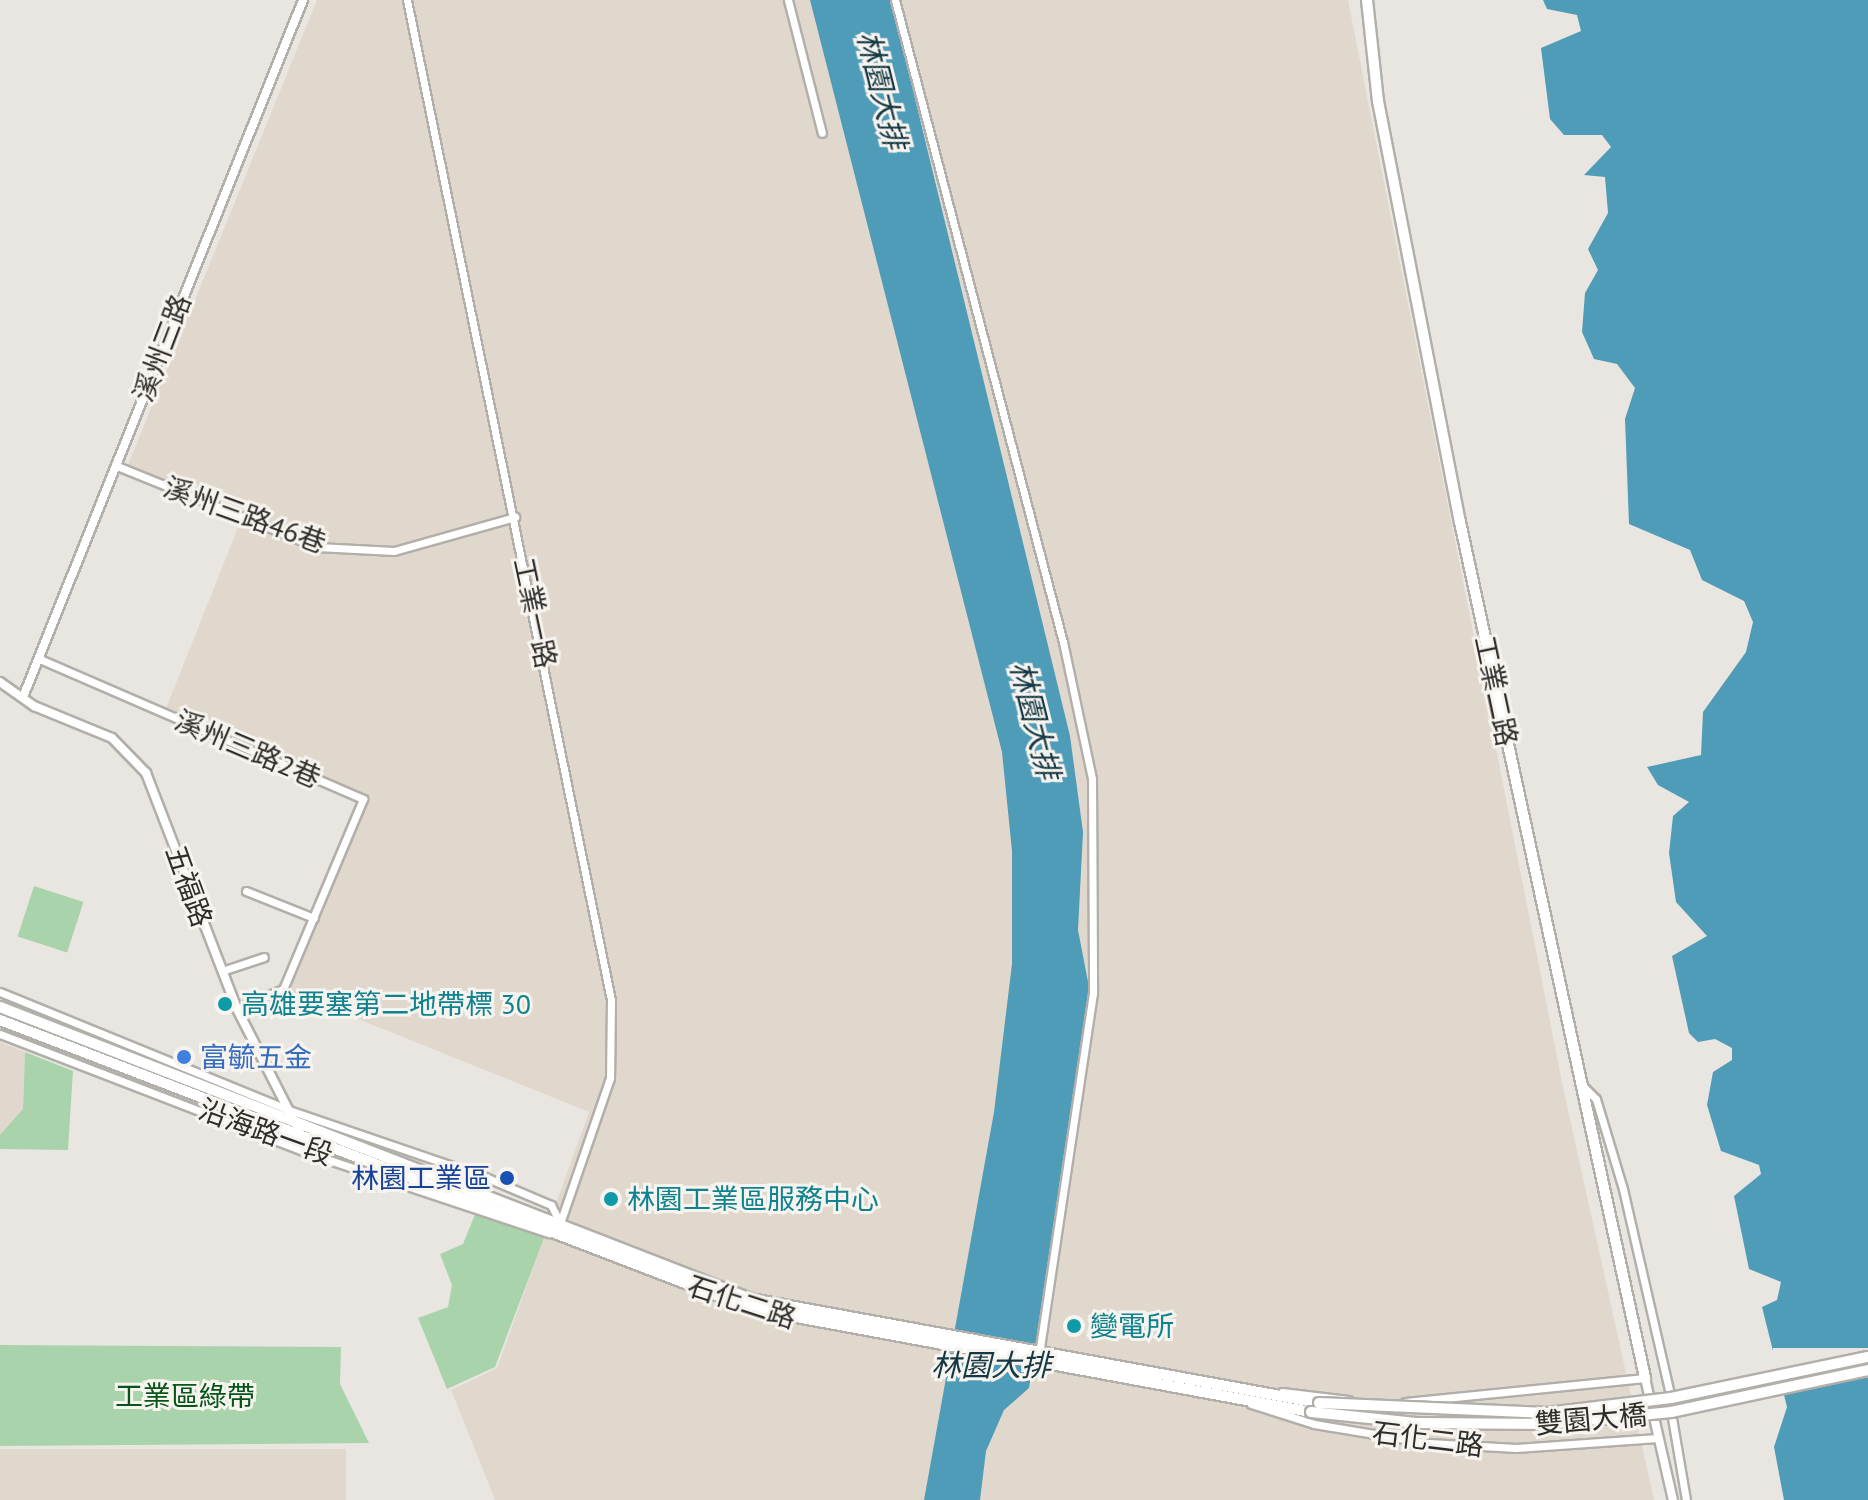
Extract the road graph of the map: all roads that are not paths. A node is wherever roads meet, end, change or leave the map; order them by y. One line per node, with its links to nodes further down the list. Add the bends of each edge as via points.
1 (303, 0): 7 (street, 溪州三路)
2 (407, 0): 8 (street, 工業一路)
3 (788, 0): 6 (street)
4 (895, 0): 26 (street, via 1063,642 1092,779 1093,993)
5 (1367, 0): 21 (main road, 工業二路, via 1378,101 1460,522)
6 (822, 133)
7 (117, 466): 8 (street, 溪州三路46巷, via 317,547 394,551); 9 (street, 溪州三路)
8 (515, 517): 25 (street, 工業一路, via 612,1011 610,1078)
9 (42, 660): 11 (street, 溪州三路); 13 (street, 溪州三路2巷, via 363,799)
10 (0, 682): 11 (street, 五福路)
11 (23, 697): 15 (street, 五福路, via 112,738 146,773)
12 (246, 891): 13 (street)
13 (314, 918): 18 (street, via 283,989)
14 (264, 957): 15 (street)
15 (222, 971): 18 (street, 五福路)
16 (0, 992): 22 (street, 沿海路一段)
17 (0, 1007): 23 (main road, 沿海路一段)
18 (237, 1009): 22 (street, 五福路)
19 (0, 1020): 24 (main road, 沿海路一段)
20 (0, 1034): 24 (street, 沿海路一段)
21 (1581, 1084): 29 (main road, 工業二路); 31 (street, via 1596,1099 1623,1189)
22 (289, 1110): 23 (street, 五福路); 25 (street, 沿海路一段, via 551,1205)
23 (295, 1122): 24 (street, 五福路); 25 (main road, 沿海路一段)
24 (309, 1149): 25 (main road, 沿海路一段, via 339,1149)
25 (559, 1228): 26 (main road, 石化二路, via 772,1305); 30 (main road, 石化二路, via 753,1309 1049,1368)
26 (1044, 1354): 30 (main road, 石化二路)
27 (1868, 1357): 31 (main road, 雙園大橋, bridge)
28 (1868, 1370): 34 (main road, 雙園大橋, bridge)
29 (1645, 1378): 30 (street, 石化二路, via 1463,1400); 35 (street)
30 (1246, 1398): 32 (main road, 石化二路); 33 (main road, 石化二路); 35 (street, 石化二路, via 1283,1417 1429,1443 1516,1448)
31 (1671, 1398): 32 (main road, 雙園大橋, bridge, via 1547,1413)
32 (1319, 1403)
33 (1311, 1412): 34 (main road, 雙園大橋, bridge, via 1487,1425)
34 (1671, 1412): 37 (street)
35 (1658, 1438): 36 (street)
36 (1673, 1500)
37 (1686, 1500)

